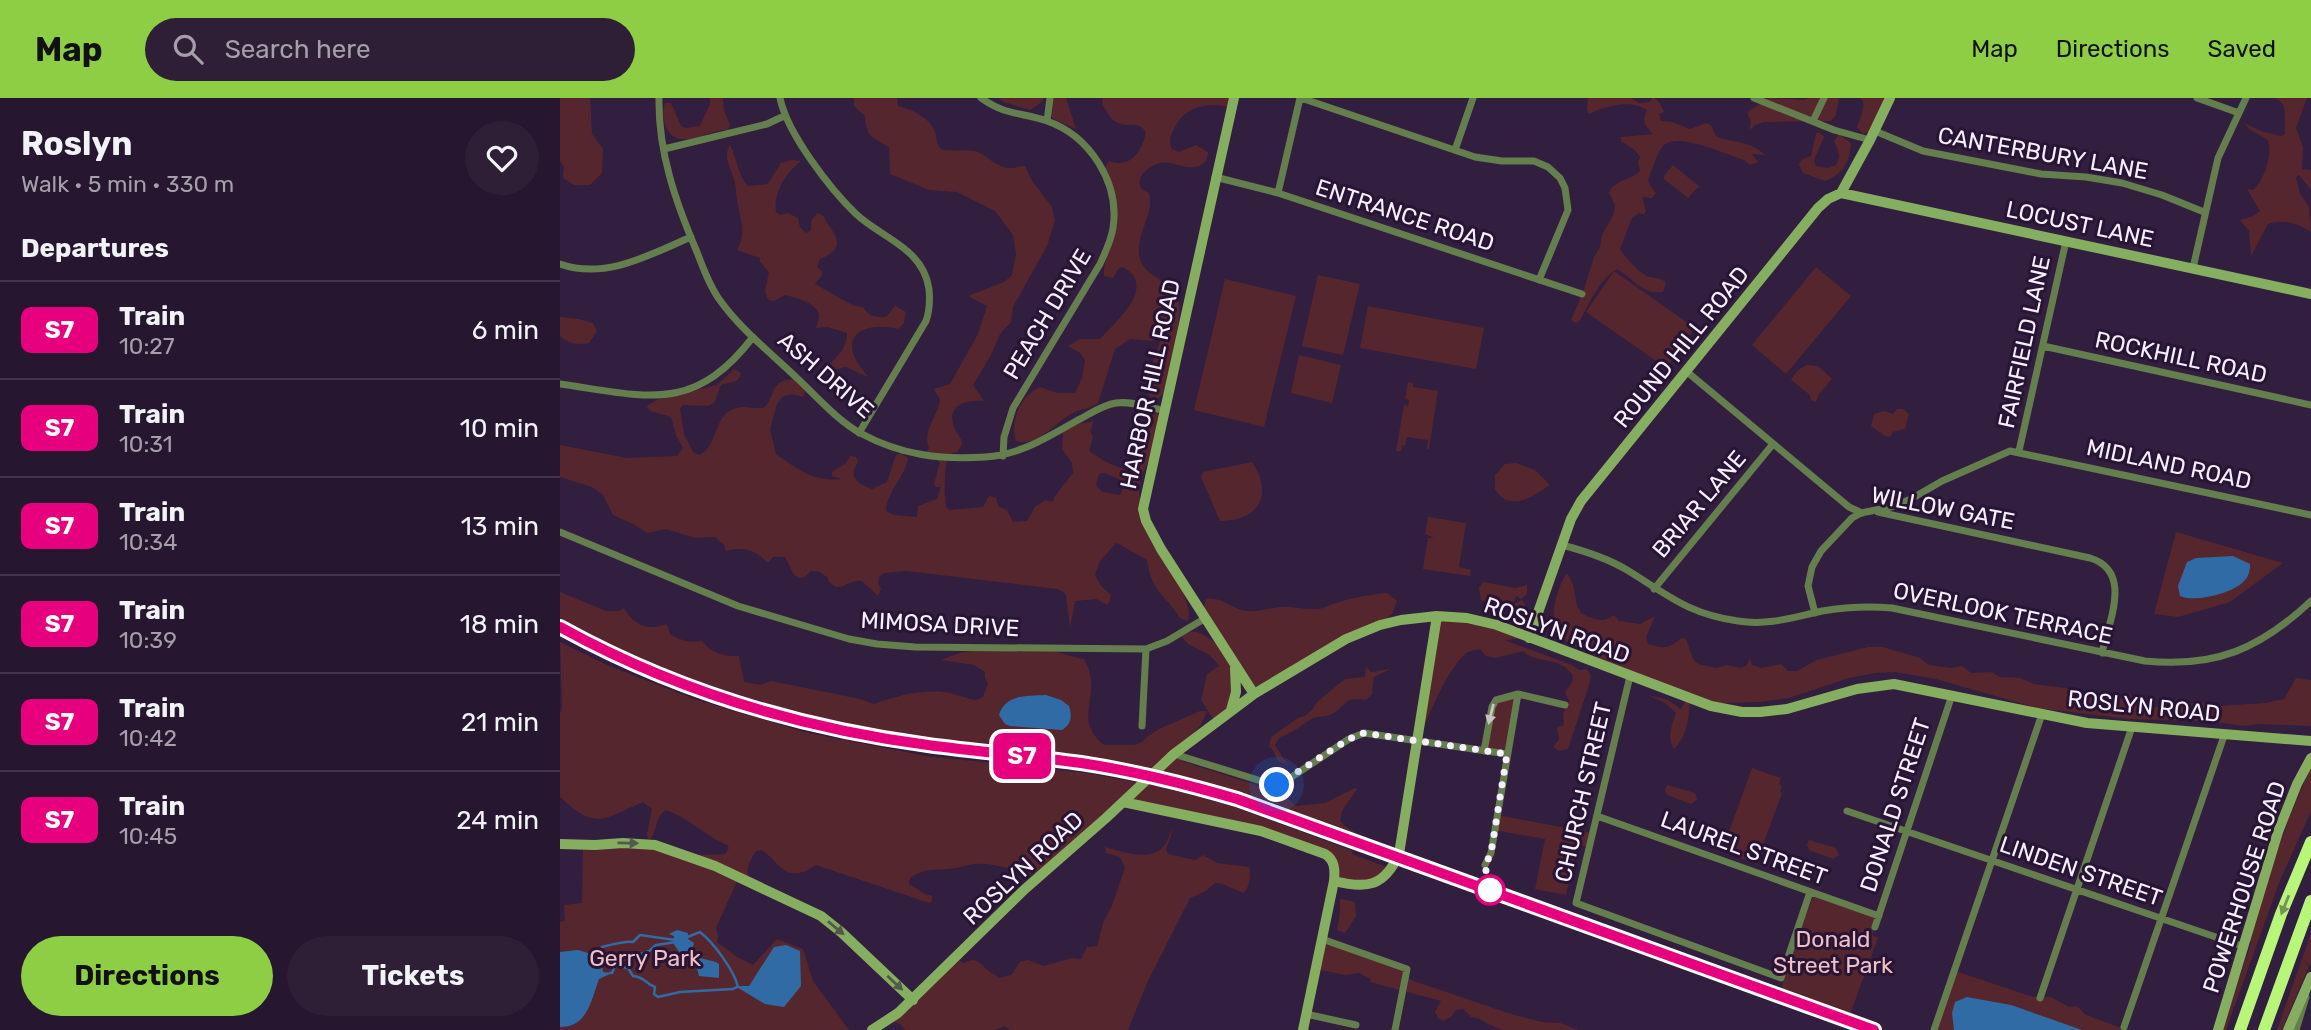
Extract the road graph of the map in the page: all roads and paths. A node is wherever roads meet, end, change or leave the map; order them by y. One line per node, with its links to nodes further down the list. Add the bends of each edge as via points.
1 (659, 98): 18 (street, ASH DRIVE)
2 (780, 98): 14 (street)
3 (981, 98): 15 (street, PEACH DRIVE, via 1011,114)
4 (1050, 98): 15 (street)
5 (1234, 98): 20 (street, HARBOR HILL ROAD)
6 (1300, 98): 19 (street); 21 (street)
7 (1473, 98): 19 (street)
8 (1754, 98): 16 (street, CANTERBURY LANE)
9 (1824, 98): 16 (street)
10 (1890, 98): 17 (street, ROUND HILL ROAD)
11 (2197, 98): 13 (street)
12 (2246, 98): 13 (street)
13 (2239, 113): 23 (street, via 2218,158)
14 (784, 116): 18 (street); 37 (street, via 798,142 847,205 907,249 927,279 930,304 926,321)
15 (1047, 121): 40 (street, PEACH DRIVE, via 1078,138 1100,164 1112,197 1113,229 1100,264 1013,408)
16 (1813, 121): 17 (street, CANTERBURY LANE, via 1855,137)
17 (1872, 136): 22 (street, ROUND HILL ROAD); 23 (street, CANTERBURY LANE, via 2041,174 2122,183)
18 (664, 149): 24 (street, ASH DRIVE, via 670,185)
19 (1455, 150): 28 (street, via 1490,160 1534,161 1560,178 1568,210)
20 (1215, 177): 21 (street, ENTRANCE ROAD); 36 (street, HARBOR HILL ROAD)
21 (1278, 193): 28 (street, ENTRANCE ROAD)
22 (1841, 193): 25 (street, LOCUST LANE); 33 (street, ROUND HILL ROAD, via 1818,208)
23 (2204, 212): 27 (street)
24 (691, 237): 26 (street, via 622,266 586,270); 31 (street, ASH DRIVE, via 718,298)
25 (2066, 241): 27 (street, LOCUST LANE); 32 (street, FAIRFIELD LANE)
26 (560, 264)
27 (2193, 268): 30 (street, LOCUST LANE)
28 (1539, 280): 29 (street, ENTRANCE ROAD)
29 (1581, 294)
30 (2311, 294)
31 (753, 337): 34 (street, via 720,374 674,394 640,395); 37 (street, ASH DRIVE)
32 (2043, 346): 35 (street, ROCKHILL ROAD); 39 (street, FAIRFIELD LANE)
33 (1686, 371): 38 (street, WILLOW GATE); 44 (street, ROUND HILL ROAD, via 1581,501)
34 (560, 384)
35 (2311, 405)
36 (1163, 410): 40 (street, ASH DRIVE, via 1130,403 1107,405 1029,448); 49 (street, HARBOR HILL ROAD, via 1144,514)
37 (859, 433): 40 (street, ASH DRIVE, via 917,455)
38 (1773, 444): 41 (street, WILLOW GATE); 45 (street, BRIAR LANE)
39 (2019, 451): 41 (street, FAIRFIELD LANE, via 1992,457 1891,508); 42 (street, MIDLAND ROAD)
40 (1003, 456)
41 (1861, 513): 47 (street, FAIRFIELD LANE, via 1844,525 1815,561 1808,586); 52 (street, WILLOW GATE, via 1896,515 2101,562 2113,572 2116,587)
42 (2311, 515)
43 (560, 532): 51 (street, MIMOSA DRIVE, via 738,606 849,639 915,647)
44 (1562, 545): 45 (street, OVERLOOK TERRACE, via 1619,566); 50 (street, ROUND HILL ROAD)
45 (1654, 589): 47 (street, OVERLOOK TERRACE, via 1686,607 1736,621 1770,622)
46 (2311, 601): 52 (street, OVERLOOK TERRACE, via 2273,634 2216,658 2165,663)
47 (1815, 613): 52 (street, OVERLOOK TERRACE, via 1866,606 1892,608)
48 (1437, 616): 50 (street, ROSLYN ROAD, via 1467,618); 55 (street, ROSLYN ROAD, via 1380,625 1346,639); 64 (street)
49 (1204, 619): 51 (street, MIMOSA DRIVE); 53 (street, HARBOR HILL ROAD)
50 (1529, 638): 54 (street, ROSLYN ROAD)
51 (1146, 649): 61 (street)
52 (2102, 653)
53 (1235, 668): 55 (street, HARBOR HILL ROAD); 59 (street)
54 (1630, 676): 57 (street, ROSLYN ROAD, via 1711,706 1742,712 1787,709 1884,684); 73 (street, CHURCH STREET)
55 (1254, 694): 59 (street, ROSLYN ROAD)
56 (1518, 694): 58 (street); 66 (street, one-way to 66, via 1493,703); 68 (street)
57 (1952, 695): 60 (street, ROSLYN ROAD); 75 (street, DONALD STREET)
58 (1565, 705)
59 (1231, 710): 67 (street, ROSLYN ROAD)
60 (2042, 714): 62 (street, ROSLYN ROAD); 78 (street)
61 (1142, 726)
62 (2132, 727): 63 (street, ROSLYN ROAD); 81 (street)
63 (2225, 733): 65 (street, ROSLYN ROAD); 85 (street)
64 (1417, 740): 66 (street); 67 (street, via 1360,734 1274,785); 80 (street, via 1400,851 1392,869 1367,885)
65 (2311, 741)
66 (1485, 751): 68 (street)
67 (1174, 754): 70 (street, ROSLYN ROAD)
68 (1507, 754): 79 (street)
69 (2311, 758): 88 (street, POWERHOUSE ROAD, via 2278,832)
70 (1123, 802): 71 (street); 74 (street, ROSLYN ROAD)
71 (1146, 807): 74 (street, via 1121,810); 80 (street, via 1261,831 1325,854 1333,862)
72 (1847, 811): 75 (street, LINDEN STREET)
73 (1597, 816): 82 (street, LAUREL STREET); 82 (street, CHURCH STREET, via 1576,903 1780,978)
74 (1106, 818): 92 (street, ROSLYN ROAD, via 1025,889)
75 (1907, 832): 78 (street, LINDEN STREET); 84 (street, DONALD STREET)
76 (2311, 842): 101 (highway, one-way to 101)
77 (560, 844): 92 (street, one-way to 92, via 655,845 715,866 821,916)
78 (1992, 861): 81 (street, LINDEN STREET); 99 (street)
79 (1485, 866)
80 (1334, 881): 87 (street)
81 (2077, 890): 85 (street, LINDEN STREET); 91 (street)
82 (1810, 892): 84 (street, LAUREL STREET)
83 (2311, 901): 102 (highway)
84 (1879, 916): 86 (street, DONALD STREET)
85 (2162, 919): 88 (street, LINDEN STREET); 95 (street)
86 (1875, 927)
87 (1322, 939): 93 (street); 98 (street, via 1407,969)
88 (2242, 946): 100 (street, POWERHOUSE ROAD)
89 (2311, 977): 103 (street)
90 (2311, 982): 104 (street)
91 (2040, 998)
92 (913, 1000): 96 (street, ROSLYN ROAD)
93 (1306, 1014): 94 (street); 97 (street)
94 (1356, 1025)
95 (2124, 1027)
96 (872, 1030)
97 (1303, 1030)
98 (1395, 1030)
99 (1934, 1030)
100 (2218, 1030)
101 (2240, 1030)
102 (2264, 1030)
103 (2288, 1030)
104 (2295, 1030)

